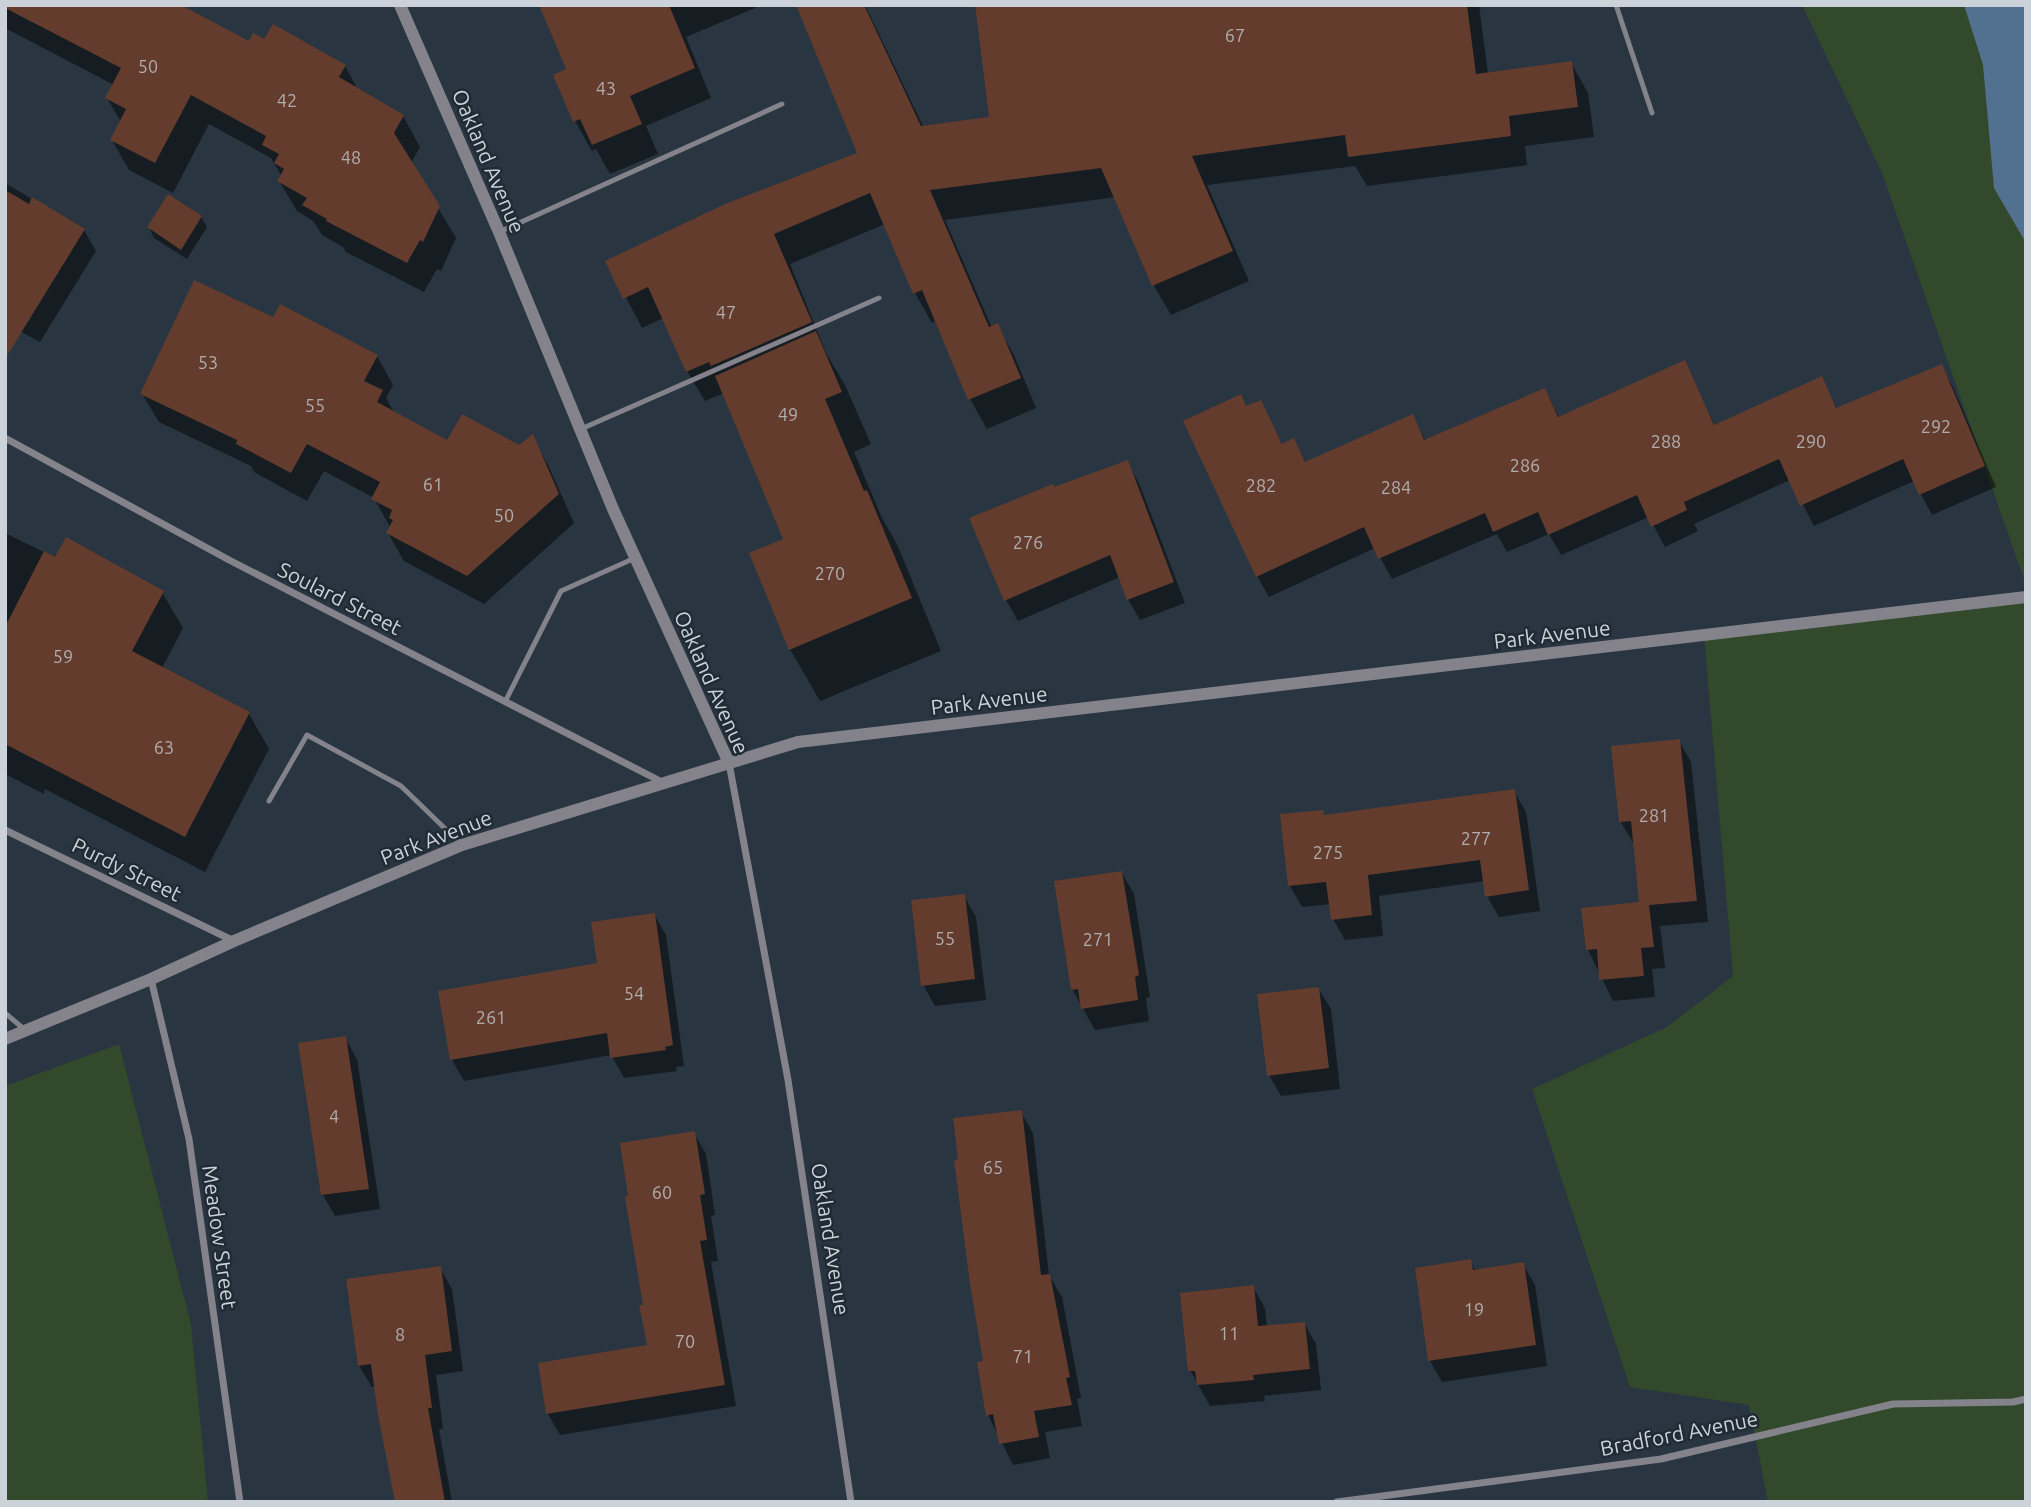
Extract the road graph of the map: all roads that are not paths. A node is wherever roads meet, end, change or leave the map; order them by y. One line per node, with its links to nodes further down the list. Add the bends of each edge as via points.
1 (400, 5): 5 (street, Oakland Avenue)
2 (1616, 5): 4 (lane)
3 (782, 104): 5 (lane)
4 (1652, 113)
5 (499, 232): 7 (street, Oakland Avenue)
6 (879, 298): 7 (lane)
7 (581, 429): 9 (street, Oakland Avenue)
8 (5, 438): 11 (street, Soulard Street)
9 (635, 558): 11 (lane, via 561,591); 12 (street, Oakland Avenue)
10 (2026, 597): 12 (street, Park Avenue, via 797,742)
11 (505, 702): 13 (street, Soulard Street)
12 (729, 763): 13 (street, Park Avenue); 24 (street, Oakland Avenue, via 788,1080)
13 (663, 783): 16 (street, Park Avenue)
14 (269, 801): 16 (lane, via 307,735 401,786)
15 (5, 830): 17 (street, Purdy Street)
16 (462, 845): 17 (street, Park Avenue)
17 (234, 941): 18 (street, Park Avenue)
18 (151, 979): 20 (street, Park Avenue); 23 (street, Meadow Street, via 189,1139)
19 (5, 1013): 20 (lane)
20 (25, 1030): 21 (street, Park Avenue)
21 (5, 1039)
22 (2026, 1399): 25 (street, Bradford Avenue, via 1893,1404 1661,1459)
23 (240, 1502)
24 (851, 1502)
25 (1336, 1502)

